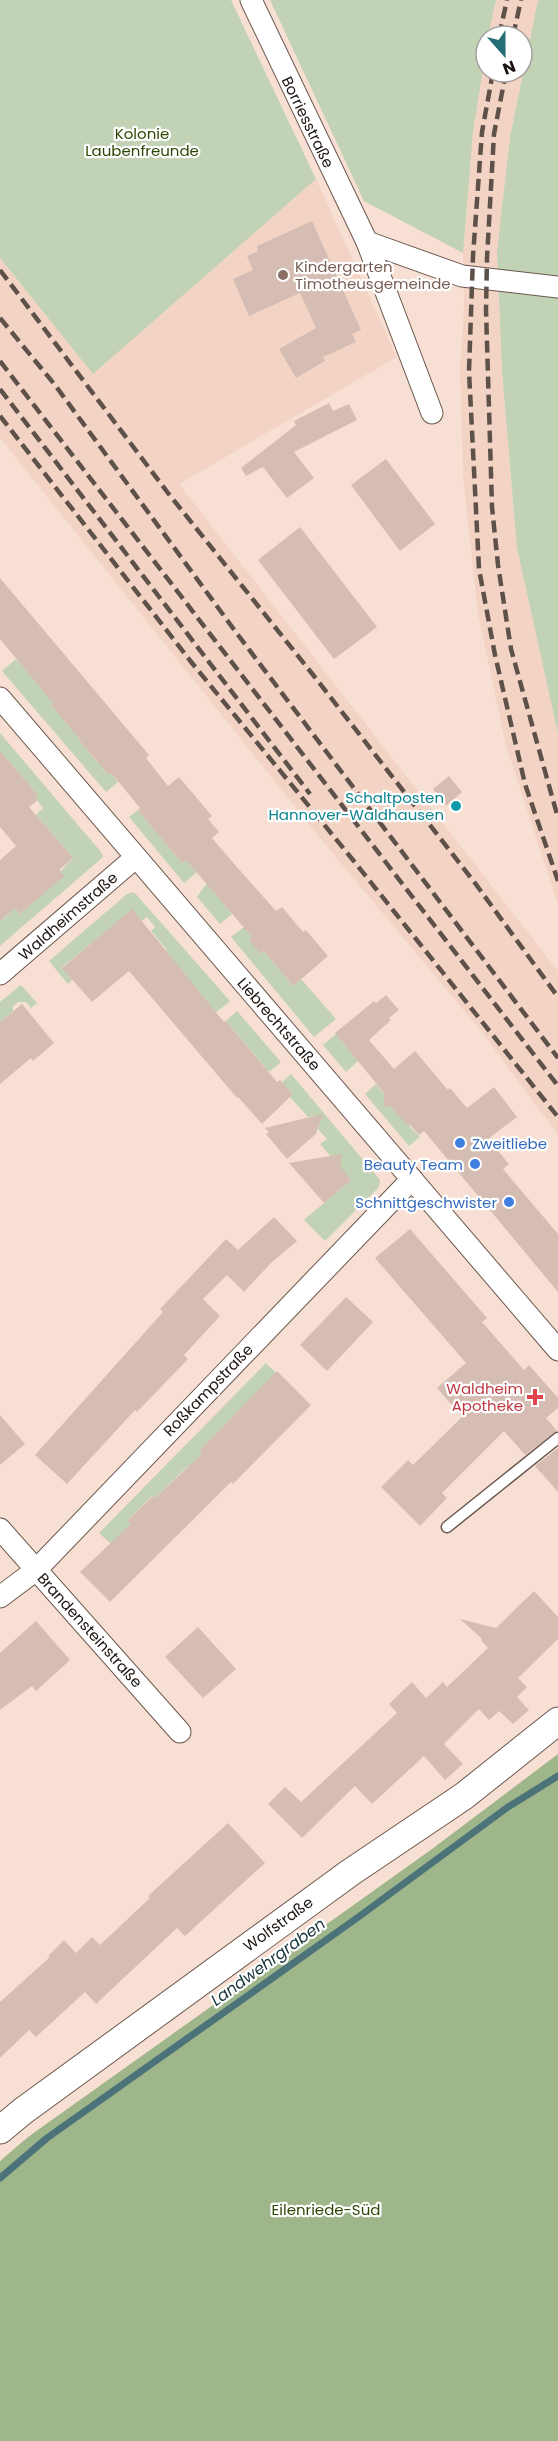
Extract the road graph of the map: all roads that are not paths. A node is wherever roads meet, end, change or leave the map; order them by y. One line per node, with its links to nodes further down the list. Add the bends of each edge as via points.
1 (251, 0): 2 (street, Borriesstraße)
2 (367, 242): 3 (street, via 462,276); 4 (street, Borriesstraße)
3 (558, 287)
4 (432, 413)
5 (0, 699): 6 (street, Liebrechtstraße)
6 (135, 858): 7 (street, Waldheimstraße); 8 (street, Liebrechtstraße)
7 (0, 974)
8 (412, 1179): 9 (street, Liebrechtstraße); 13 (street, Roßkampstraße)
9 (558, 1350)
10 (558, 1438): 11 (lane)
11 (447, 1527)
12 (0, 1529): 13 (street, Brandensteinstraße)
13 (36, 1570): 14 (street, Roßkampstraße); 16 (street, Brandensteinstraße)
14 (0, 1597)
15 (558, 1721): 17 (street, Wolfstraße, via 464,1796 334,1884)
16 (180, 1732)
17 (0, 2130)

